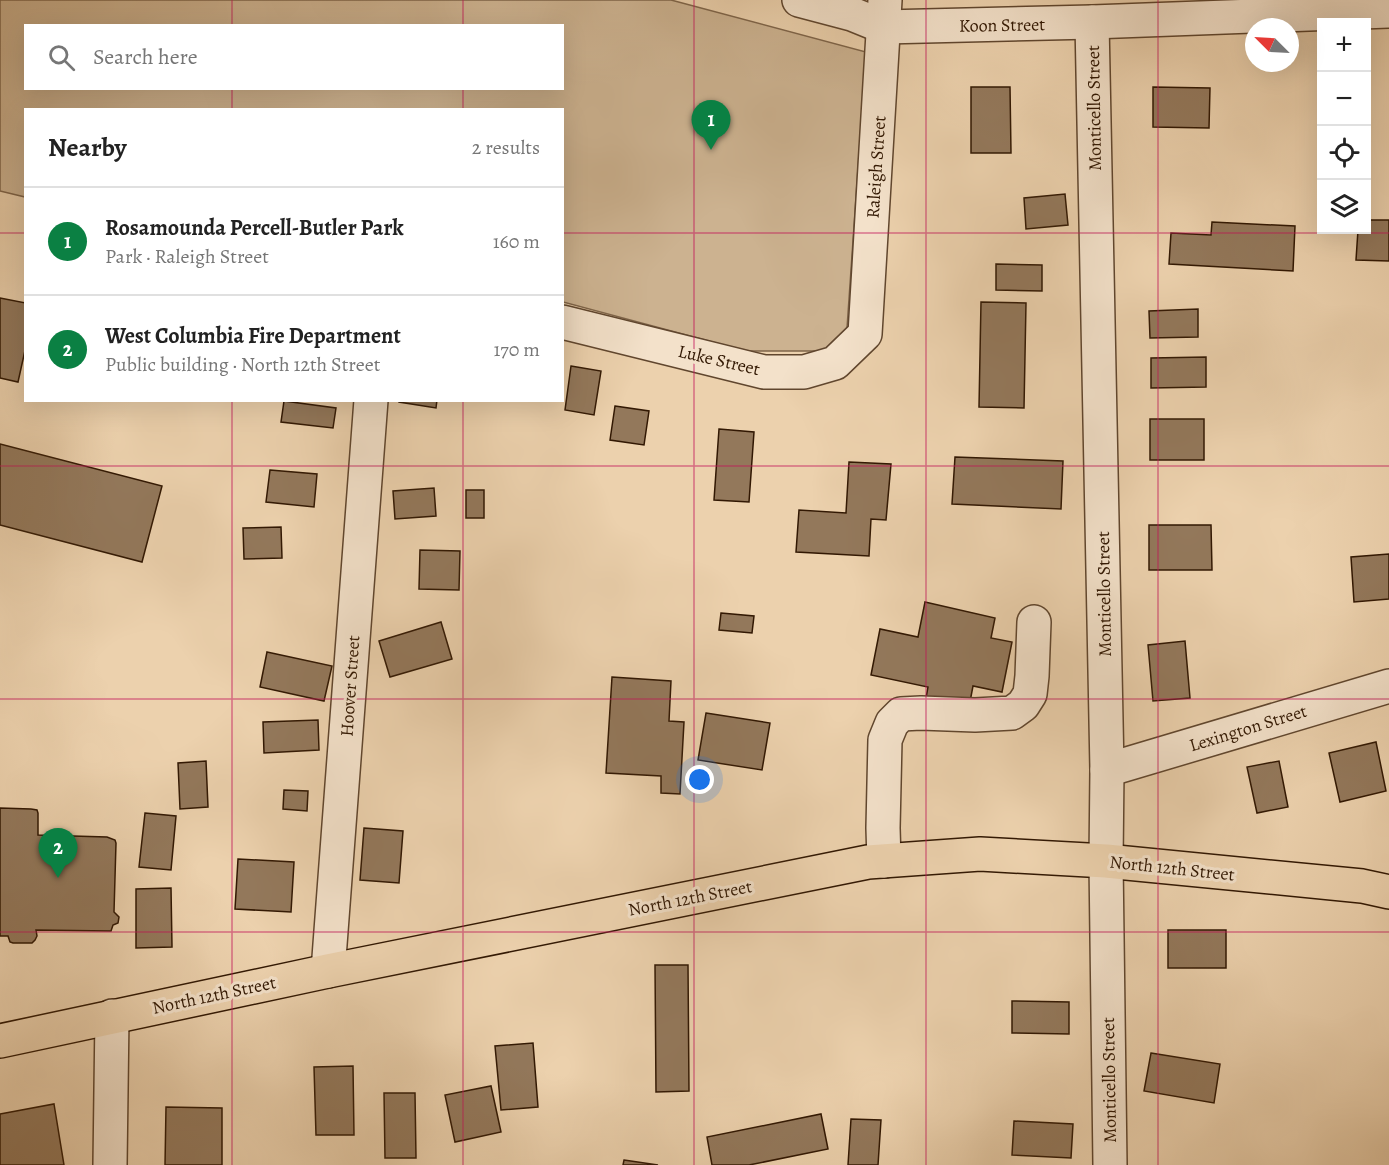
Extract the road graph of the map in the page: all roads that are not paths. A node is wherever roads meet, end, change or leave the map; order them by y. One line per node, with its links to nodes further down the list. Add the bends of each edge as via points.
1 (799, 0): 3 (street, Koon Street, via 852,14)
2 (1387, 7): 4 (street, Koon Street)
3 (885, 14): 4 (street, Koon Street); 6 (street, Raleigh Street)
4 (1092, 22): 10 (street, Monticello Street)
5 (564, 322): 6 (street, Luke Street, via 765,372 804,372 835,363)
6 (865, 334)
7 (371, 402): 14 (street, Hoover Street)
8 (1034, 622): 11 (street, via 1030,694 1012,713 901,714 892,723 885,740)
9 (1389, 686): 10 (street, Lexington Street)
10 (1107, 770): 12 (street, Monticello Street)
11 (884, 861): 12 (main road, North 12th Street, via 980,854); 14 (main road, North 12th Street)
12 (1106, 861): 13 (main road, North 12th Street, via 1362,886); 18 (street, Monticello Street)
13 (1389, 892)
14 (327, 971): 15 (main road, North 12th Street)
15 (112, 1016): 16 (main road, North 12th Street); 17 (street)
16 (0, 1041)
17 (110, 1165)
18 (1110, 1165)

